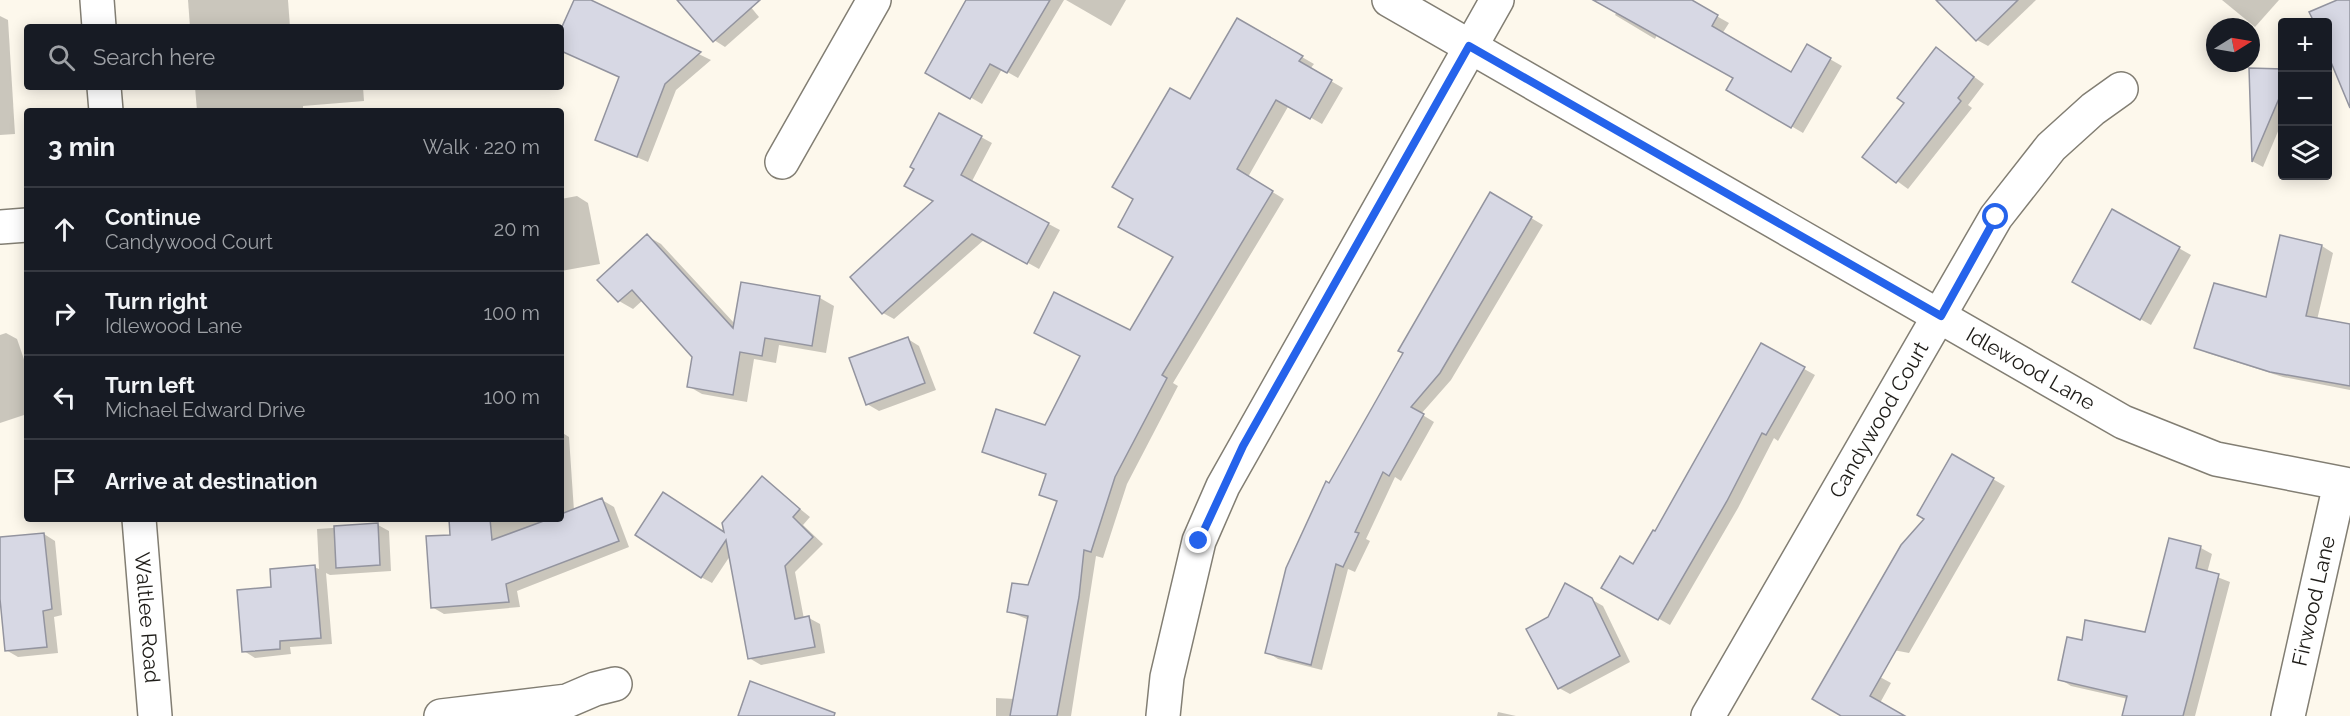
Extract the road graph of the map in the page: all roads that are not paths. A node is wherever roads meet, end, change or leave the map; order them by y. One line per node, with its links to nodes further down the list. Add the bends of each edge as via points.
1 (97, 0): 5 (street)
2 (874, 0): 10 (street)
3 (1389, 0): 6 (street, Idlewood Lane)
4 (1497, 0): 6 (street)
5 (99, 24)
6 (1469, 46): 13 (street, Idlewood Lane); 19 (street, via 1223,486 1199,541 1167,677)
7 (2121, 89): 13 (street, Candywood Court, via 2093,109 2044,156 1996,217)
8 (104, 90): 9 (street)
9 (106, 108)
10 (782, 162)
11 (24, 225): 12 (street)
12 (0, 227)
13 (1941, 316): 14 (street, Idlewood Lane, via 2122,422 2216,459); 20 (street, Candywood Court)
14 (2345, 484): 21 (street, Firwood Lane)
15 (139, 522): 17 (street, Waltlee Road)
16 (615, 684): 18 (street, via 567,701)
17 (155, 716)
18 (441, 716)
19 (1163, 716)
20 (1708, 716)
21 (2288, 716)

